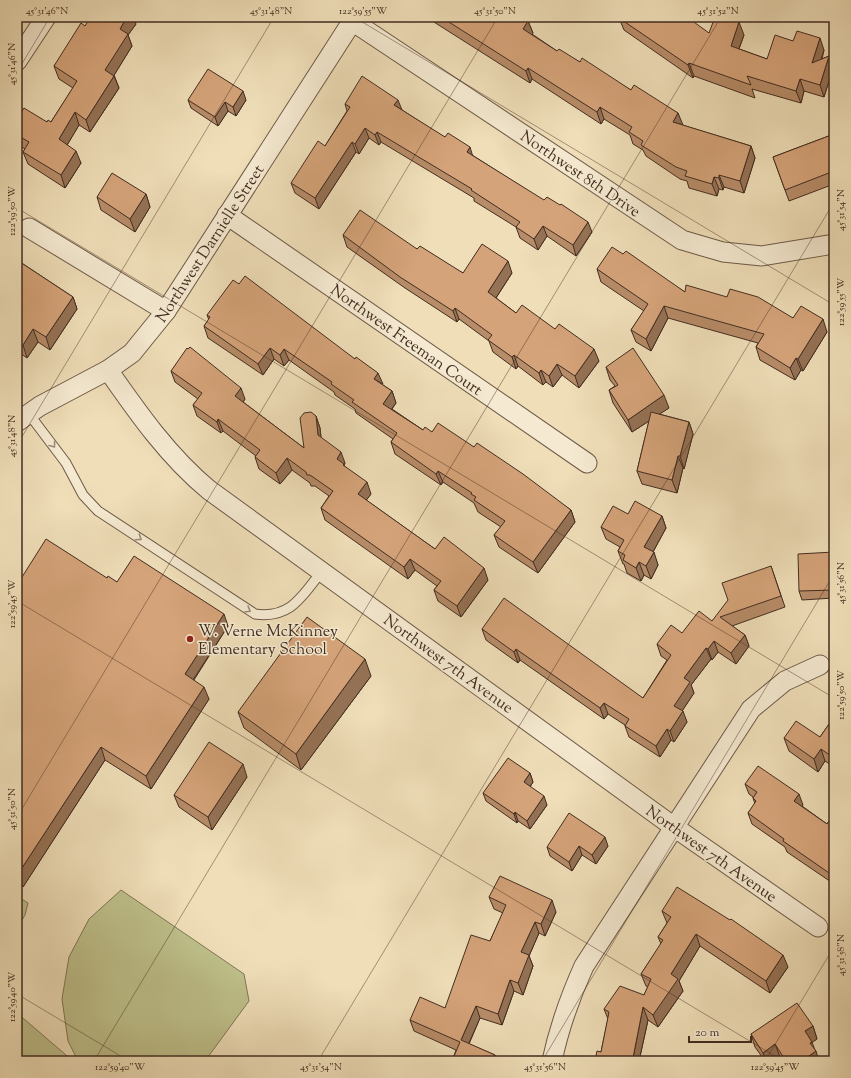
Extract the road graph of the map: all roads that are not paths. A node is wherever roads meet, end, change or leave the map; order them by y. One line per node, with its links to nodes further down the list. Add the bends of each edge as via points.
1 (46, 17): 3 (street)
2 (353, 19): 4 (street, Northwest Darnielle Street); 6 (street, Northwest 8th Drive, via 682,240 724,252 762,256)
3 (17, 61)
4 (227, 215): 7 (street, Northwest Darnielle Street); 10 (street, Northwest Freeman Court)
5 (29, 228): 7 (street)
6 (834, 244)
7 (166, 311): 8 (street, Northwest Darnielle Street, via 132,353)
8 (108, 370): 9 (street, Northwest Darnielle Street); 11 (street, Northwest 7th Avenue, via 159,440 191,474 209,490)
9 (23, 418): 11 (lane, one-way to 11, via 66,463 83,495 98,511 255,614 278,614 287,610 297,603)
10 (587, 463)
11 (322, 571): 13 (street, Northwest 7th Avenue)
12 (820, 665): 13 (street, via 785,681 751,709)
13 (674, 827): 14 (street, Northwest 7th Avenue); 15 (street, via 584,966 559,1031)
14 (818, 927)
15 (552, 1061)

